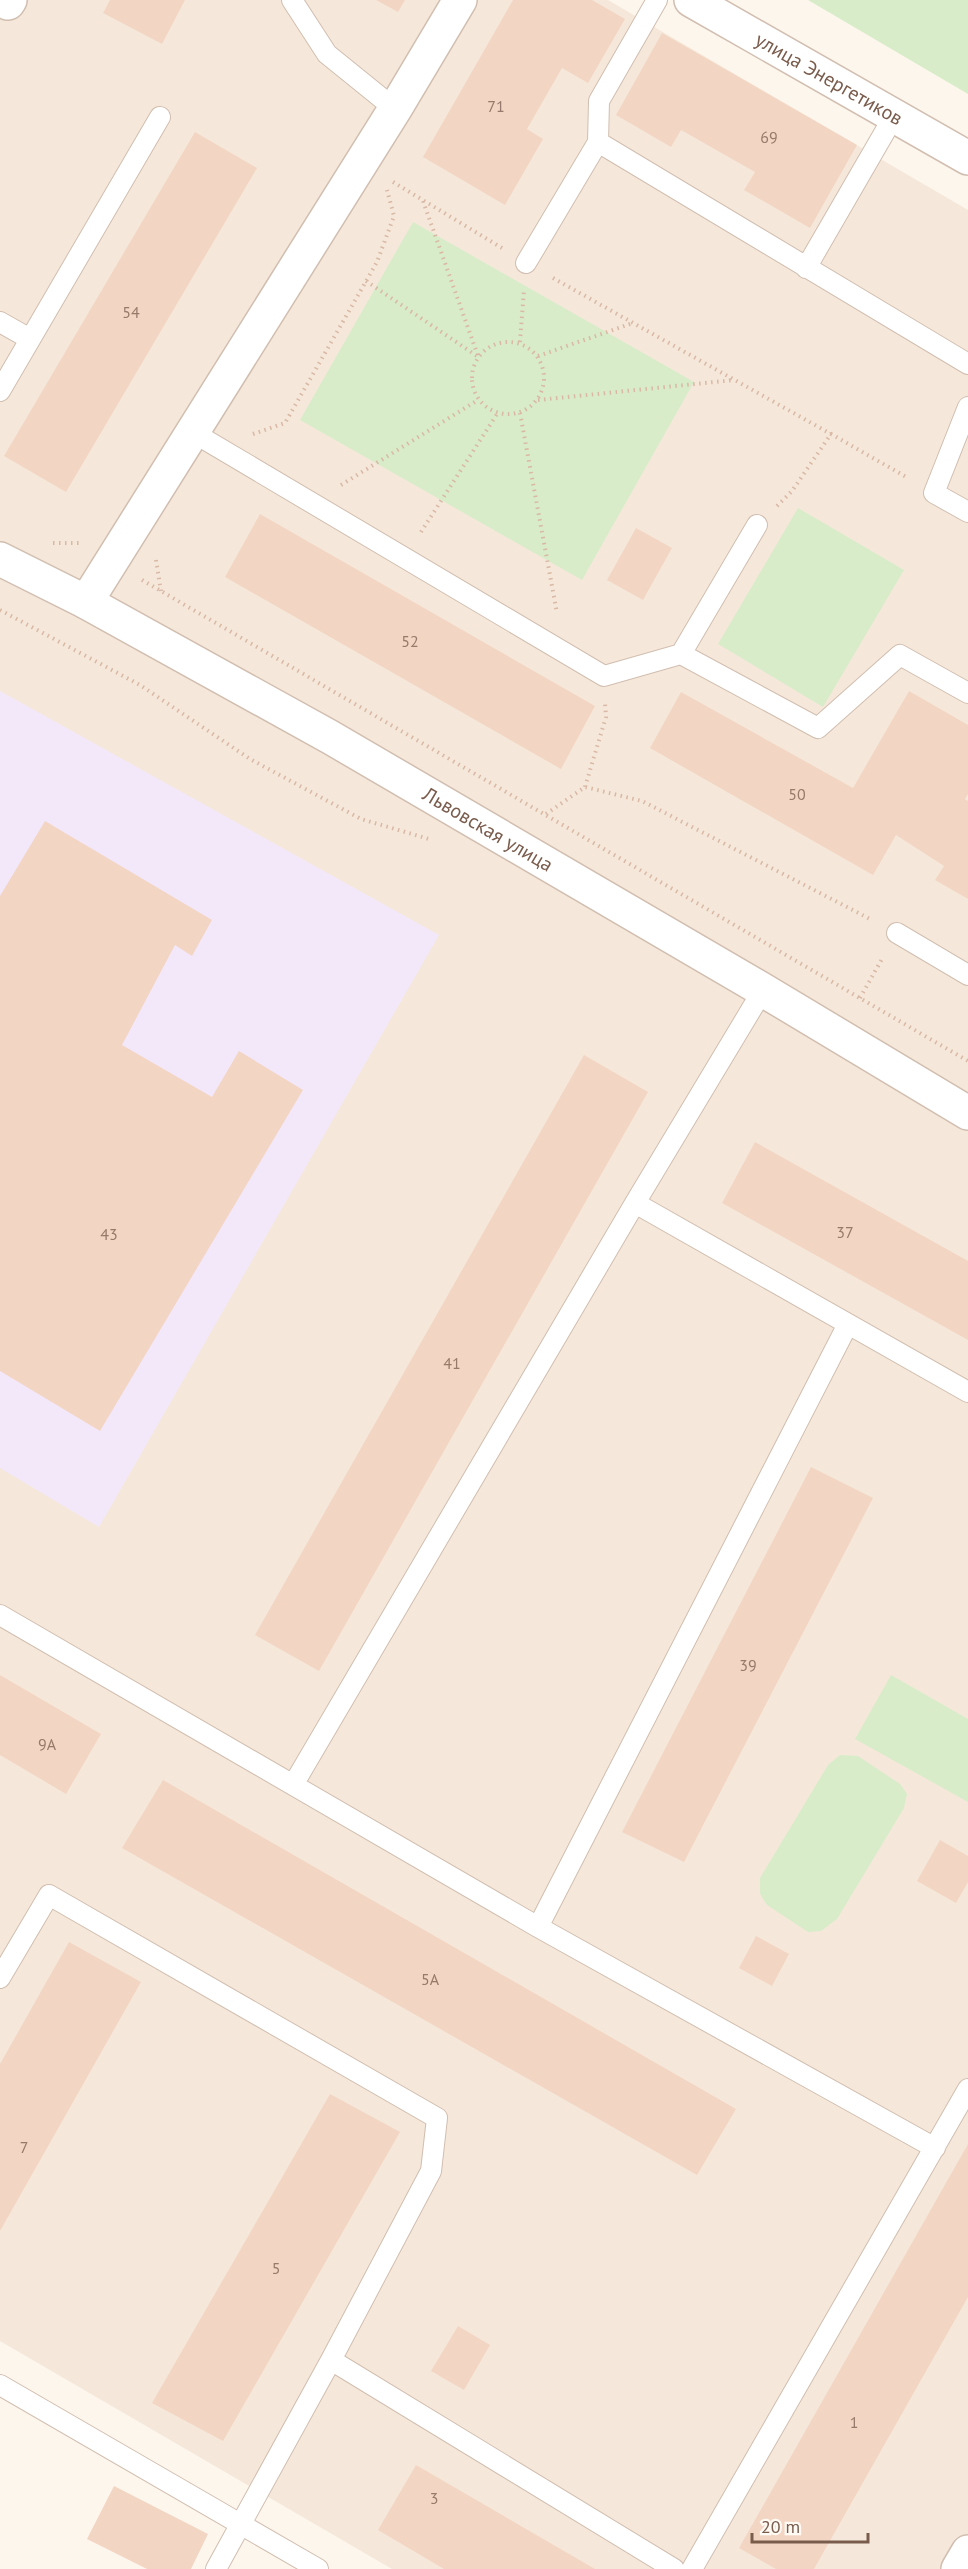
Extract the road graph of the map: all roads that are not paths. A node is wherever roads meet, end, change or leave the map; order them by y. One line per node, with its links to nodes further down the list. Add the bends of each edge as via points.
1 (4, 0): 2 (street)
2 (10, 0)
3 (291, 0): 7 (lane, via 327,54)
4 (460, 0): 7 (street)
5 (657, 0): 10 (lane, via 599,101)
6 (690, 0): 8 (street, улица Энергетиков)
7 (395, 109): 19 (street)
8 (894, 116): 11 (street, улица Энергетиков); 13 (lane)
9 (160, 117): 15 (lane)
10 (598, 142): 12 (lane); 13 (lane)
11 (968, 158)
12 (526, 263)
13 (806, 268): 16 (lane)
14 (0, 322): 15 (lane)
15 (30, 339): 17 (lane)
16 (968, 364)
17 (0, 391)
18 (968, 407): 20 (lane, via 934,493)
19 (206, 440): 23 (street); 24 (lane, via 604,676)
20 (968, 512)
21 (757, 525): 24 (lane)
22 (0, 559): 23 (street, Львовская улица)
23 (86, 602): 28 (street, Львовская улица, via 330,736)
24 (681, 654): 25 (lane, via 818,728 900,655)
25 (968, 693)
26 (897, 933): 27 (lane)
27 (968, 975)
28 (763, 990): 29 (street, Львовская улица); 30 (lane)
29 (968, 1113)
30 (635, 1203): 31 (lane); 34 (lane)
31 (848, 1323): 32 (lane); 35 (lane)
32 (968, 1392)
33 (0, 1615): 34 (lane)
34 (293, 1785): 35 (lane)
35 (538, 1928): 38 (lane)
36 (0, 1978): 39 (lane, via 49,1895 437,2118 430,2171)
37 (968, 2089): 38 (lane)
38 (935, 2148): 46 (lane)
39 (331, 2360): 41 (lane); 45 (lane)
40 (0, 2385): 41 (lane)
41 (240, 2524): 43 (lane); 44 (lane)
42 (968, 2552): 47 (street)
43 (216, 2569)
44 (318, 2569)
45 (674, 2569)
46 (692, 2569)
47 (958, 2569)

